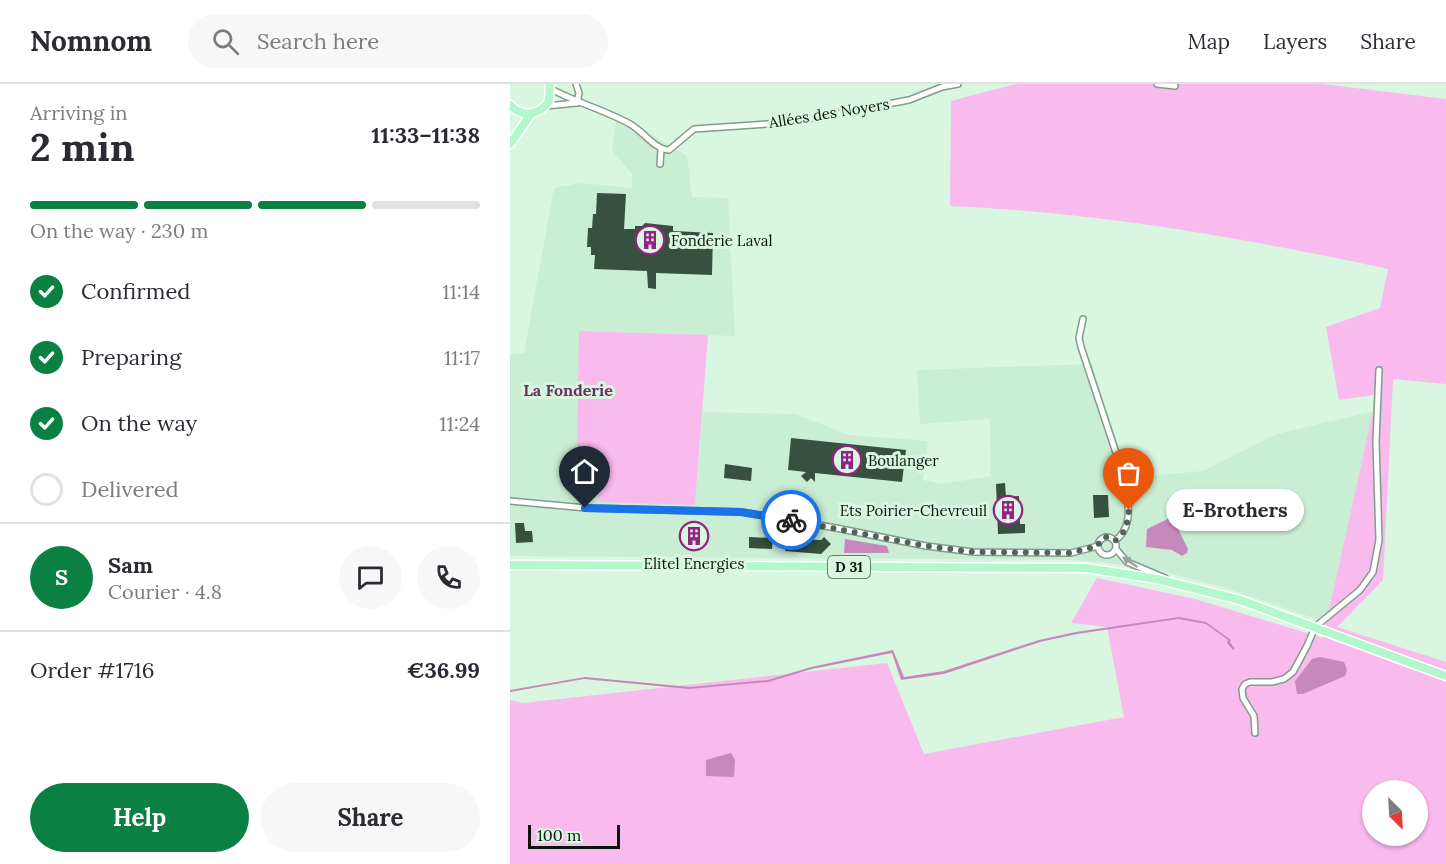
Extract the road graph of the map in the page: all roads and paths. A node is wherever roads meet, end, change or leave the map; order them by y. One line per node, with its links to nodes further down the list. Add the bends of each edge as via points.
1 (576, 84): 6 (street)
2 (958, 84): 11 (street, Allées des Noyers, via 909,100 799,120 694,129 669,150)
3 (1157, 84): 5 (street)
4 (550, 86): 6 (street); 7 (main road)
5 (1175, 86)
6 (577, 103): 7 (street); 11 (street, via 630,124)
7 (546, 106): 9 (main road)
8 (510, 107): 9 (main road)
9 (531, 114): 10 (main road)
10 (510, 144)
11 (661, 150): 12 (street)
12 (660, 164)
13 (1083, 319): 16 (street, via 1081,347 1127,486 1126,529)
14 (1379, 370): 21 (street, via 1379,540 1373,572 1360,590)
15 (510, 501): 17 (street, via 587,508 741,512 974,552 1071,553)
16 (1115, 541): 17 (street, via 1103,538); 18 (street)
17 (1098, 546): 18 (street, via 1099,552 1107,556)
18 (1116, 549): 20 (street, one-way to 18, via 1135,567)
19 (510, 565): 20 (main road, D 31, via 1086,568)
20 (1186, 586): 21 (main road, D 31, via 1240,600)
21 (1315, 627): 22 (main road, D 31); 23 (street, via 1300,660 1284,679 1250,682 1242,689 1256,722)
22 (1446, 676)
23 (1255, 733)

